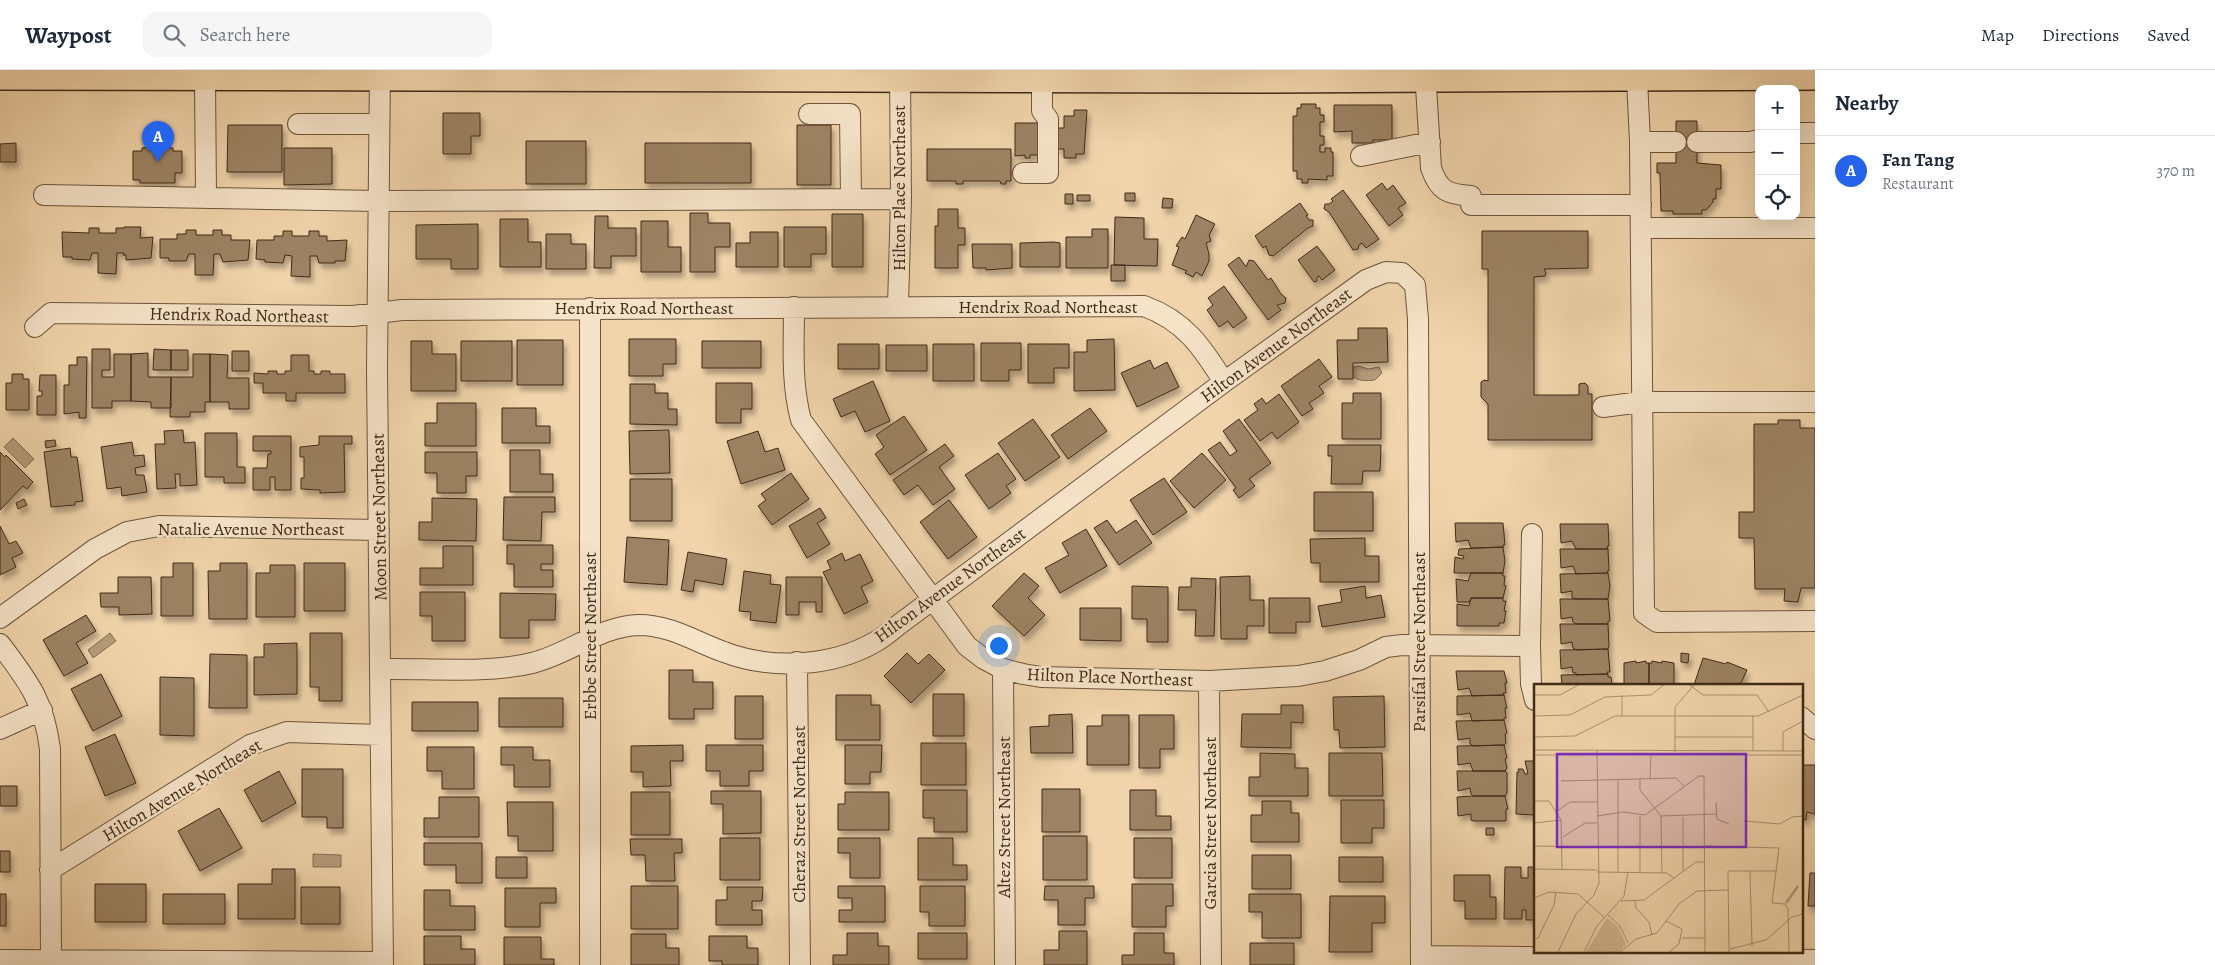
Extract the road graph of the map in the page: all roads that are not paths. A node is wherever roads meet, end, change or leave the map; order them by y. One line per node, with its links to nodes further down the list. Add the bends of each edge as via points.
1 (57, 74): 6 (main road); 8 (main road)
2 (380, 75): 3 (main road); 8 (main road); 13 (street, Moon Street Northeast)
3 (900, 75): 9 (main road); 25 (street, Hilton Place Northeast)
4 (1131, 75): 5 (main road); 9 (main road)
5 (1425, 75): 10 (main road); 17 (street)
6 (0, 77)
7 (1815, 77): 10 (main road)
8 (205, 78): 24 (street)
9 (1042, 79): 22 (street, via 1042,111 1048,119 1048,173)
10 (1637, 79): 18 (street)
11 (809, 114): 26 (street, via 850,114)
12 (298, 124): 13 (street)
13 (379, 124): 27 (street, Moon Street Northeast)
14 (1800, 133): 15 (street)
15 (1815, 133)
16 (1755, 141): 20 (street)
17 (1430, 142): 21 (street); 28 (street, via 1431,168 1440,187 1470,201)
18 (1640, 142): 19 (street); 28 (street)
19 (1676, 142)
20 (1696, 142)
21 (1361, 156)
22 (1023, 173)
23 (44, 195): 24 (street)
24 (206, 198): 27 (street)
25 (900, 199): 26 (street); 31 (street, Hilton Place Northeast)
26 (851, 200): 27 (street)
27 (378, 201): 34 (street, Moon Street Northeast)
28 (1641, 205): 29 (street)
29 (1641, 228): 30 (street); 38 (street)
30 (1815, 228)
31 (898, 306): 32 (street, Hendrix Road Northeast); 37 (street, Hendrix Road Northeast, via 1144,306 1164,314 1188,332)
32 (794, 307): 33 (street, Hendrix Road Northeast); 43 (street, Hilton Place Northeast, via 793,380 801,420)
33 (590, 308): 34 (street, Hendrix Road Northeast); 46 (street, Erbbe Street Northeast)
34 (378, 312): 36 (street, Hendrix Road Northeast, via 353,316 51,313); 41 (street, Moon Street Northeast)
35 (1418, 319): 37 (street, Hilton Avenue Northeast, via 1415,285 1402,273 1386,272 1366,280); 48 (street, Parsifal Street Northeast)
36 (35, 327)
37 (1224, 382): 43 (street, Hilton Avenue Northeast)
38 (1641, 402): 39 (street); 40 (street); 45 (street, via 1644,613 1657,622)
39 (1815, 402)
40 (1603, 407)
41 (379, 530): 44 (street, Natalie Avenue Northeast, via 159,526 127,532 95,549); 51 (street, Moon Street Northeast)
42 (1532, 534): 49 (street)
43 (933, 599): 50 (street, Hilton Avenue Northeast, via 875,642 825,660); 52 (street, Hilton Place Northeast, via 967,646)
44 (0, 618)
45 (1815, 621)
46 (590, 638): 50 (street, Hilton Avenue Northeast, via 638,625 664,627 750,660); 51 (street, Hilton Avenue Northeast, via 543,659 511,668); 66 (street, Erbbe Street Northeast)
47 (0, 644): 55 (street, via 31,686)
48 (1419, 645): 49 (street, Hilton Place Northeast); 53 (street, Hilton Place Northeast, via 1386,647 1326,671 1298,676); 62 (street, Parsifal Street Northeast)
49 (1530, 646): 54 (street)
50 (797, 662): 67 (street, Cheraz Street Northeast)
51 (381, 669): 59 (street, Moon Street Northeast)
52 (1003, 669): 53 (street, Hilton Place Northeast, via 1041,677); 68 (street, Altez Street Northeast)
53 (1209, 681): 69 (street, Garcia Street Northeast)
54 (1534, 696)
55 (42, 710): 57 (street); 60 (street, via 50,749)
56 (1802, 718): 58 (street)
57 (0, 729)
58 (1815, 729)
59 (381, 735): 60 (street, Hilton Avenue Northeast, via 287,732 250,745); 65 (street, Moon Street Northeast)
60 (50, 870): 64 (street)
61 (0, 960): 64 (street)
62 (1421, 960): 63 (street)
63 (1815, 960)
64 (51, 963): 65 (street)
65 (383, 964)
66 (590, 965)
67 (800, 965)
68 (1005, 965)
69 (1211, 965)

